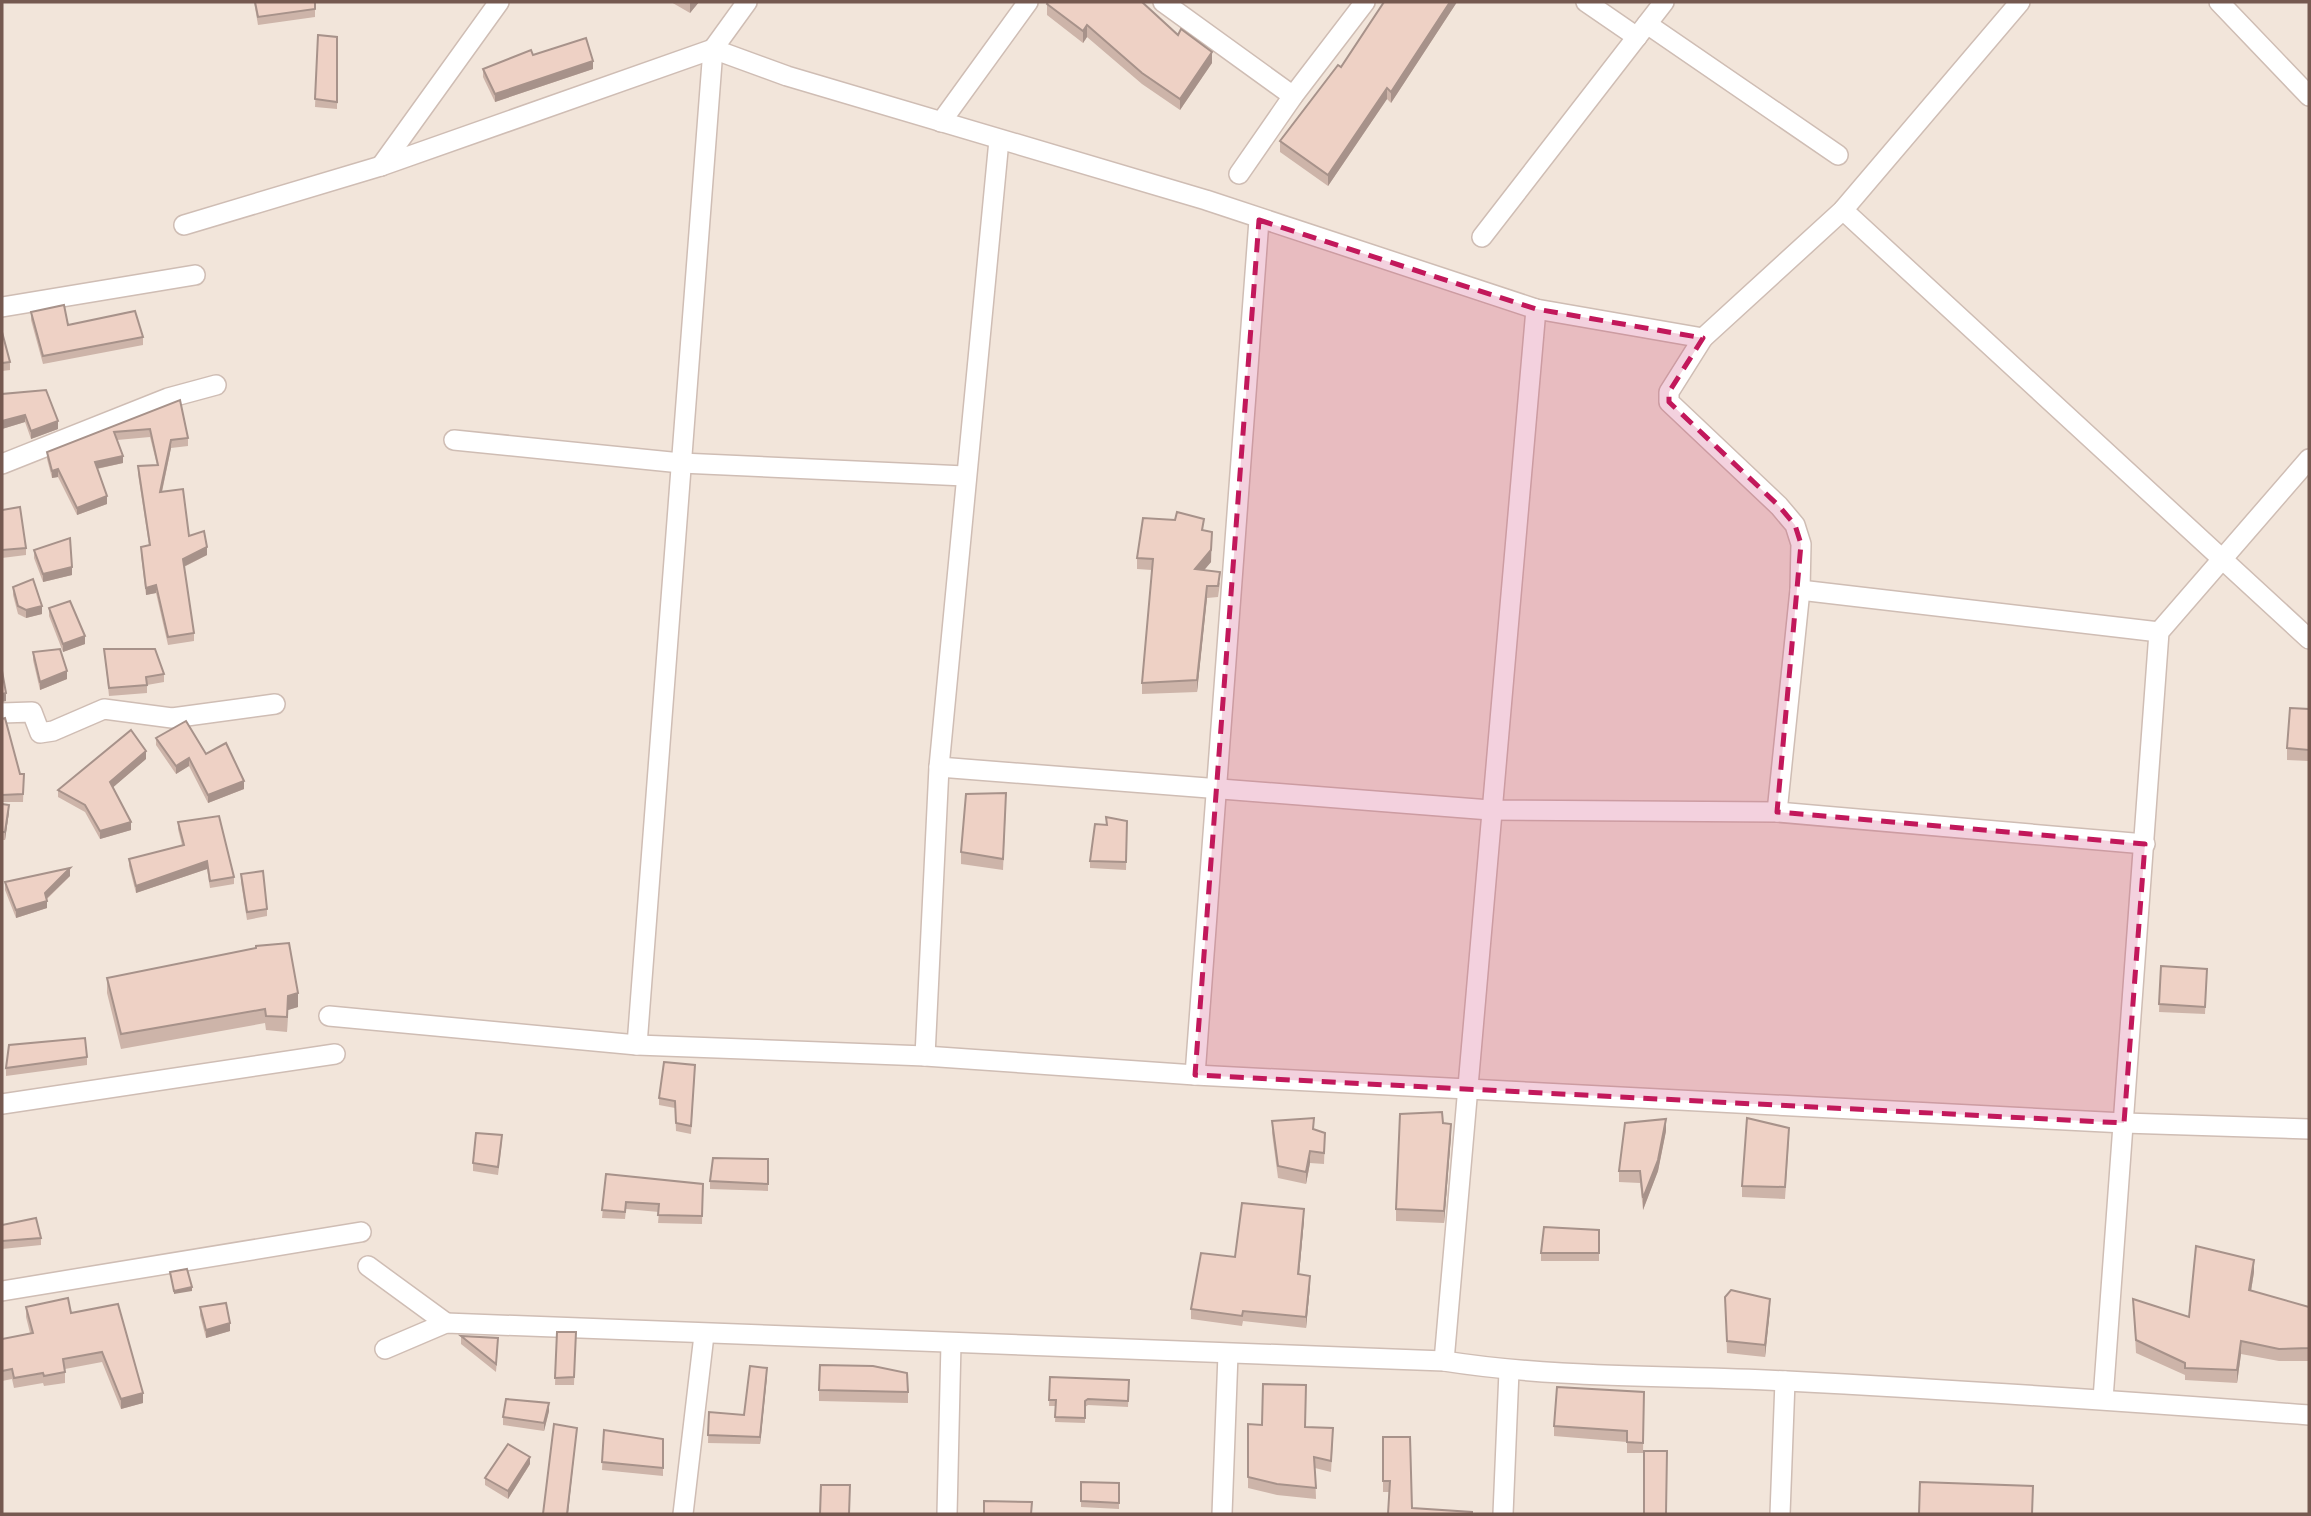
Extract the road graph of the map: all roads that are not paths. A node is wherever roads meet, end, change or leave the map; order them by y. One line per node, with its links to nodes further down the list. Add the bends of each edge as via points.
1 (499, 2): 17 (street)
2 (747, 2): 11 (street)
3 (1028, 2): 14 (street)
4 (1163, 2): 12 (street)
5 (1366, 2): 12 (street)
6 (1586, 2): 10 (street)
7 (1664, 2): 10 (street)
8 (2020, 2): 19 (street)
9 (2219, 2): 13 (street)
10 (1642, 30): 16 (street); 22 (street)
11 (713, 50): 14 (street); 17 (street); 30 (street)
12 (1293, 96): 18 (street)
13 (2309, 96)
14 (941, 122): 15 (street)
15 (999, 140): 20 (street, via 1206,200); 32 (street)
16 (1838, 155)
17 (381, 166): 21 (street)
18 (1240, 174)
19 (1843, 210): 26 (street); 33 (street)
20 (1259, 220): 25 (street); 40 (street)
21 (184, 225)
22 (1482, 237)
23 (195, 275): 24 (street)
24 (2, 307)
25 (1536, 309): 26 (street); 41 (street)
26 (1703, 338): 34 (street, via 1669,393 1669,402 1795,524 1801,544)
27 (216, 386): 31 (street, via 168,398)
28 (454, 440): 30 (street)
29 (2309, 459): 33 (street)
30 (681, 463): 32 (street); 45 (street)
31 (2, 464)
32 (965, 476): 39 (street)
33 (2224, 560): 35 (street); 36 (street)
34 (1800, 590): 35 (street); 42 (street)
35 (2159, 632): 43 (street)
36 (2309, 639)
37 (275, 704): 38 (street, via 172,718 104,709 40,733 32,712)
38 (2, 713)
39 (939, 767): 40 (street); 47 (street)
40 (1216, 790): 41 (street); 48 (street)
41 (1490, 810): 42 (street); 49 (street)
42 (1777, 812): 43 (street)
43 (2145, 844): 51 (street)
44 (329, 1016): 45 (street)
45 (637, 1045): 47 (street)
46 (335, 1054): 50 (street)
47 (925, 1056): 48 (street)
48 (1195, 1075): 49 (street)
49 (1469, 1089): 51 (street); 61 (street)
50 (2, 1104)
51 (2124, 1123): 52 (street); 64 (street)
52 (2309, 1129)
53 (361, 1232): 55 (street)
54 (368, 1266): 56 (street)
55 (2, 1291)
56 (446, 1323): 57 (street); 59 (street)
57 (704, 1335): 58 (street); 66 (street)
58 (951, 1343): 60 (street); 67 (street)
59 (385, 1349)
60 (1228, 1354): 61 (street); 68 (street)
61 (1444, 1361): 62 (street)
62 (1509, 1371): 63 (street); 69 (street)
63 (1785, 1381): 64 (street); 70 (street)
64 (2103, 1399): 65 (street)
65 (2309, 1415)
66 (683, 1514)
67 (947, 1514)
68 (1222, 1514)
69 (1503, 1514)
70 (1780, 1514)

